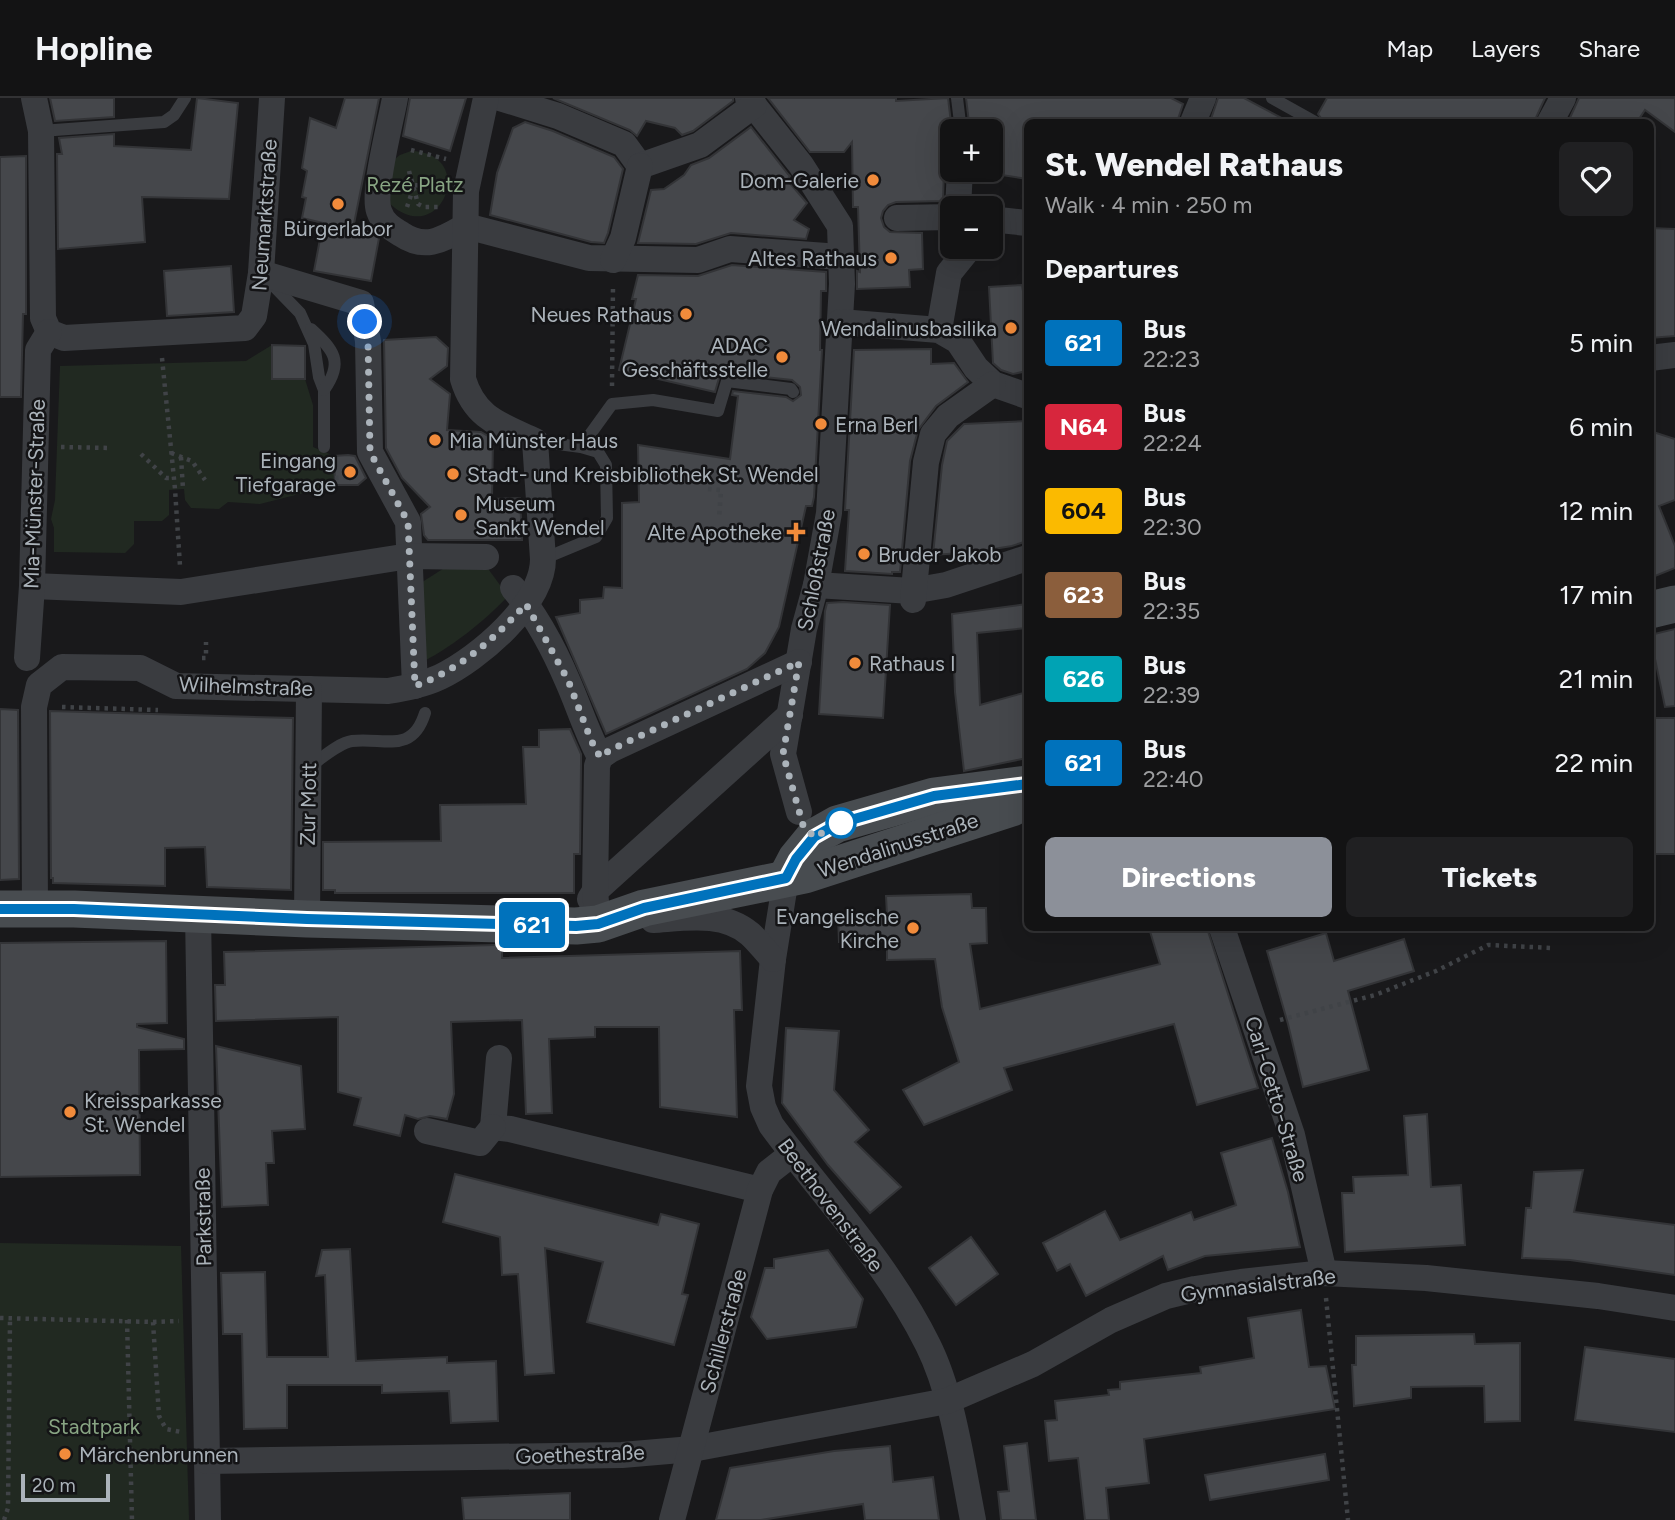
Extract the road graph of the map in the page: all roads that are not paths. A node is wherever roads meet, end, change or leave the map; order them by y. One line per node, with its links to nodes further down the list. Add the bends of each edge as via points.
1 (34, 98): 16 (street, Mia-Münster-Straße)
2 (185, 98): 16 (lane, via 164,122)
3 (272, 98): 26 (street, Neumarktstraße)
4 (395, 98): 22 (street, via 379,179 378,209 387,226 406,227 435,243)
5 (486, 98): 22 (street, via 466,191)
6 (500, 98): 17 (street, via 624,144)
7 (957, 98): 12 (lane)
8 (1203, 98): 13 (street)
9 (1272, 98): 14 (lane)
10 (1563, 98): 15 (street)
11 (751, 102): 17 (street, via 700,145); 23 (street, Schloßstraße, via 847,223)
12 (960, 119)
13 (1194, 119)
14 (1310, 119)
15 (1552, 119)
16 (41, 131): 29 (street, Mia-Münster-Straße, via 43,318)
17 (640, 166): 25 (street, via 623,238)
18 (940, 217): 19 (street)
19 (897, 218)
20 (1003, 221): 21 (street)
21 (1024, 223)
22 (466, 226): 25 (street); 35 (street, via 463,379 469,398 497,423)
23 (840, 257): 25 (street, via 730,249 698,260); 27 (street, Schloßstraße)
24 (960, 259): 28 (street, via 949,273)
25 (613, 260)
26 (261, 273): 29 (street, Neumarktstraße, via 254,316 245,328 64,338); 36 (lane, via 298,309 308,326 324,390); 38 (street, via 361,303 368,341 370,452 408,522)
27 (840, 322): 28 (street); 33 (street, Schloßstraße)
28 (939, 330): 32 (street, via 958,341)
29 (49, 332): 43 (street, Mia-Münster-Straße, via 38,350)
30 (1675, 355): 31 (street)
31 (1654, 358)
32 (993, 384): 34 (street); 45 (street, via 948,416 933,434)
33 (814, 394): 37 (lane, via 727,382 719,411 653,400 612,404); 42 (street, Schloßstraße, via 829,513)
34 (1024, 395)
35 (535, 441): 37 (lane); 40 (street, Wilhelmstraße)
36 (324, 447)
37 (581, 447): 40 (lane, via 598,452 606,465 607,517 596,537)
38 (409, 556): 39 (street); 43 (street, via 181,592); 51 (street)
39 (486, 557)
40 (543, 559): 44 (street, Wilhelmstraße, via 543,572)
41 (1024, 559): 45 (street)
42 (816, 585): 45 (street); 49 (street, Schloßstraße)
43 (32, 586): 48 (street, Mia-Münster-Straße)
44 (520, 596): 51 (street, Wilhelmstraße, via 500,633 459,666); 55 (street, via 568,680)
45 (912, 596)
46 (1675, 604): 47 (main road)
47 (1654, 609)
48 (27, 658): 50 (lane, via 28,672)
49 (799, 662): 54 (street, Schloßstraße); 55 (street)
50 (38, 685): 52 (street, Wilhelmstraße, via 62,667 140,668 176,686); 61 (street)
51 (415, 686): 52 (street, Wilhelmstraße, via 388,691)
52 (309, 689): 56 (street, Zur Mott)
53 (425, 713): 56 (lane, via 411,738 349,741)
54 (790, 716): 59 (street, Schloßstraße, via 783,754); 63 (street)
55 (600, 757): 63 (street)
56 (309, 767): 64 (street, Zur Mott)
57 (1024, 784): 59 (main road, Wendalinusstraße, via 934,796 837,824)
58 (1024, 802): 60 (main road, Wendalinusstraße)
59 (806, 824): 60 (main road, Wendalinusstraße)
60 (786, 878): 63 (main road, via 644,908); 66 (street, Beethovenstraße)
61 (17, 909): 62 (main road)
62 (198, 914): 64 (main road); 75 (street, Parkstraße)
63 (589, 914): 64 (main road); 66 (street, via 728,920 750,934)
64 (307, 919)
65 (1223, 931): 72 (street, Carl-Cetto-Straße, via 1292,1135)
66 (773, 959): 70 (street, Beethovenstraße, via 759,1086 771,1125)
67 (499, 1058): 68 (street)
68 (493, 1127): 69 (street, via 480,1143); 71 (street)
69 (427, 1131)
70 (792, 1154): 71 (street, Schillerstraße, via 769,1172); 74 (street, Beethovenstraße, via 902,1300 929,1347)
71 (760, 1190): 76 (street, Schillerstraße)
72 (1324, 1273): 73 (street, Gymnasialstraße, via 1426,1278); 74 (street, Gymnasialstraße, via 1166,1296 1111,1320 1033,1364)
73 (1675, 1308)
74 (947, 1401): 76 (street, Goethestraße); 79 (street, Beethovenstraße)
75 (207, 1449): 76 (street, Goethestraße, via 622,1454); 77 (street, Parkstraße)
76 (692, 1449): 78 (street, Schillerstraße)
77 (208, 1520)
78 (672, 1520)
79 (973, 1520)

